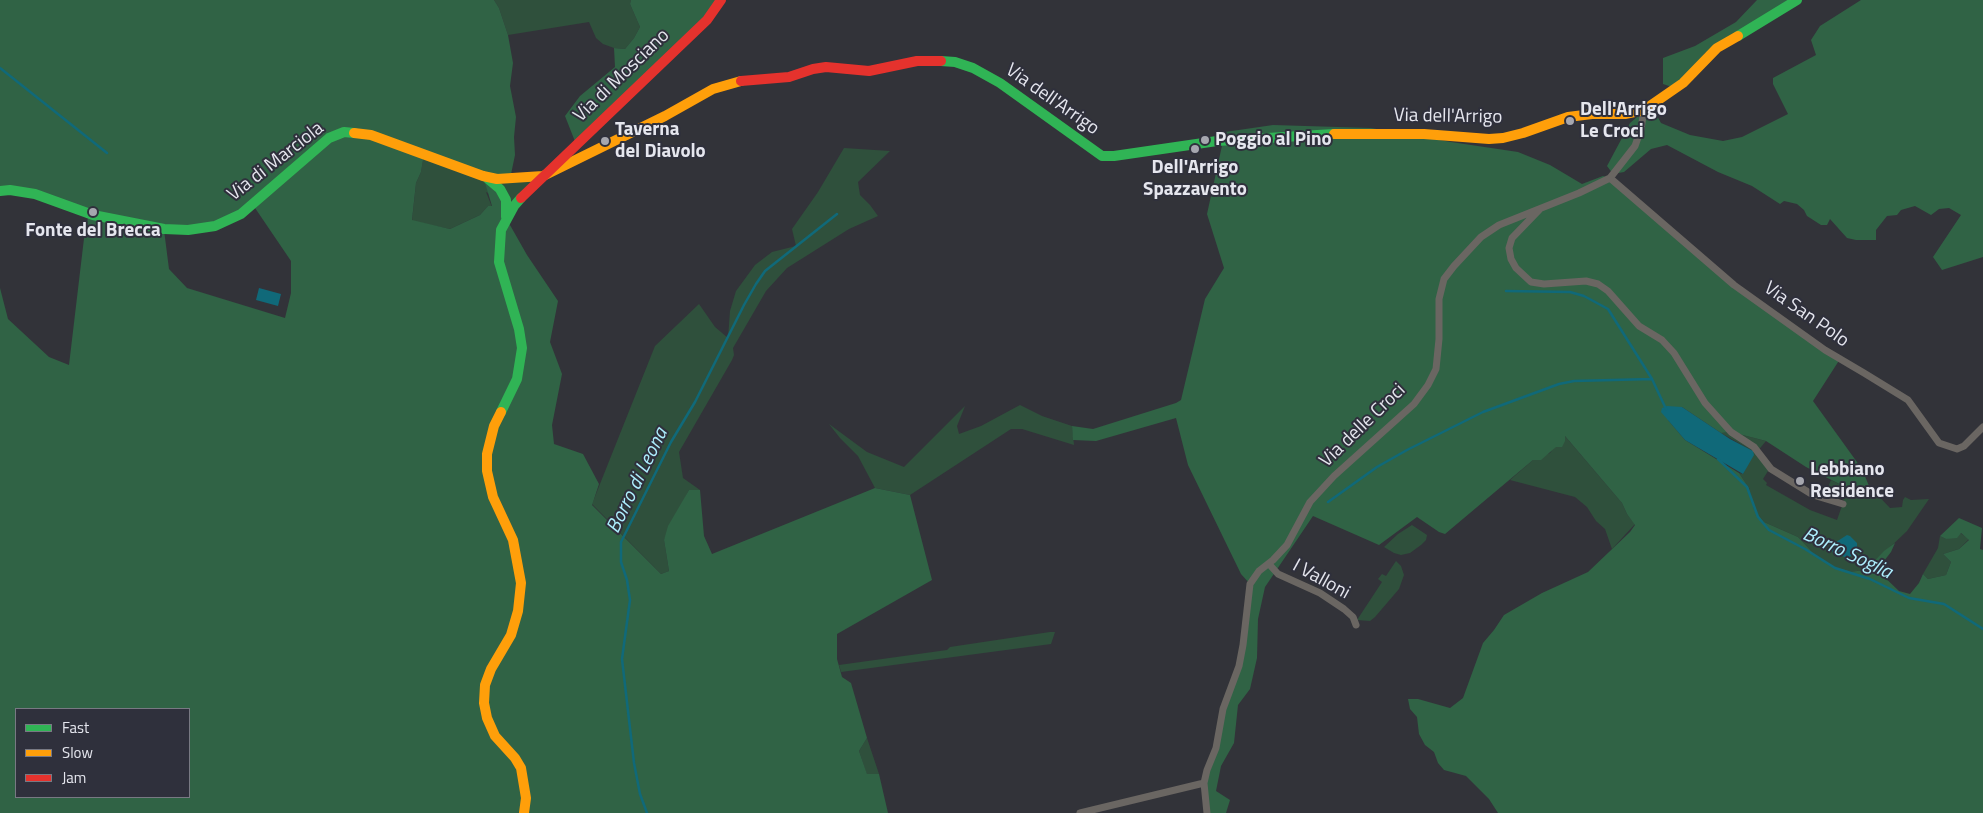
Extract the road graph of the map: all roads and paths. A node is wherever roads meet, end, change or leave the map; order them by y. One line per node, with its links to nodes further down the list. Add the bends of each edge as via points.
1 (721, 0): 5 (street, Via di Mosciano, via 706,20)
2 (1797, 0): 3 (street, Via dell'Arrigo, via 1718,48 1682,83)
3 (1644, 110): 5 (street, Via dell'Arrigo, via 1568,117 1503,138 1333,134 1217,141 1102,156 1000,83 973,68 955,62 917,61 869,71 826,67 789,77 742,81 714,89); 6 (street, Via delle Croci, via 1635,146)
4 (483, 176): 5 (street, Via di Marciola, via 510,179); 7 (street, Via di Marciola, via 371,135 344,132 319,145 241,214 215,226 164,229 80,212 35,194); 9 (street, Via di Marciola, via 500,189 506,200)
5 (543, 176): 9 (street, Via di Mosciano)
6 (1610, 178): 8 (street, Via delle Croci); 10 (street, Via San Polo, via 1734,285 1825,350 1908,400 1939,443 1957,450)
7 (0, 191)
8 (1541, 208): 11 (street, via 1512,238 1509,248 1516,268 1531,282 1586,281 1608,291 1639,326 1662,340 1674,353 1704,403 1731,432 1754,447 1772,469 1813,495); 12 (street, Via delle Croci, via 1499,225 1481,237 1444,279 1439,299 1440,338 1436,368 1428,385 1414,404 1310,502 1287,545)
9 (506, 218): 15 (street, via 501,230 499,262 520,330 522,348 517,379 494,426 487,454 487,471 493,497 513,540 521,583 511,635 491,669 484,703 495,736 521,768 526,798)
10 (1983, 427)
11 (1843, 504)
12 (1269, 564): 13 (street, I Valloni, via 1278,574 1320,593 1344,609); 14 (street, Via delle Croci, via 1250,584 1239,666 1223,710 1219,739)
13 (1356, 625)
14 (1204, 783): 16 (street); 17 (street, Via delle Croci)
15 (524, 813)
16 (1080, 813)
17 (1207, 813)

